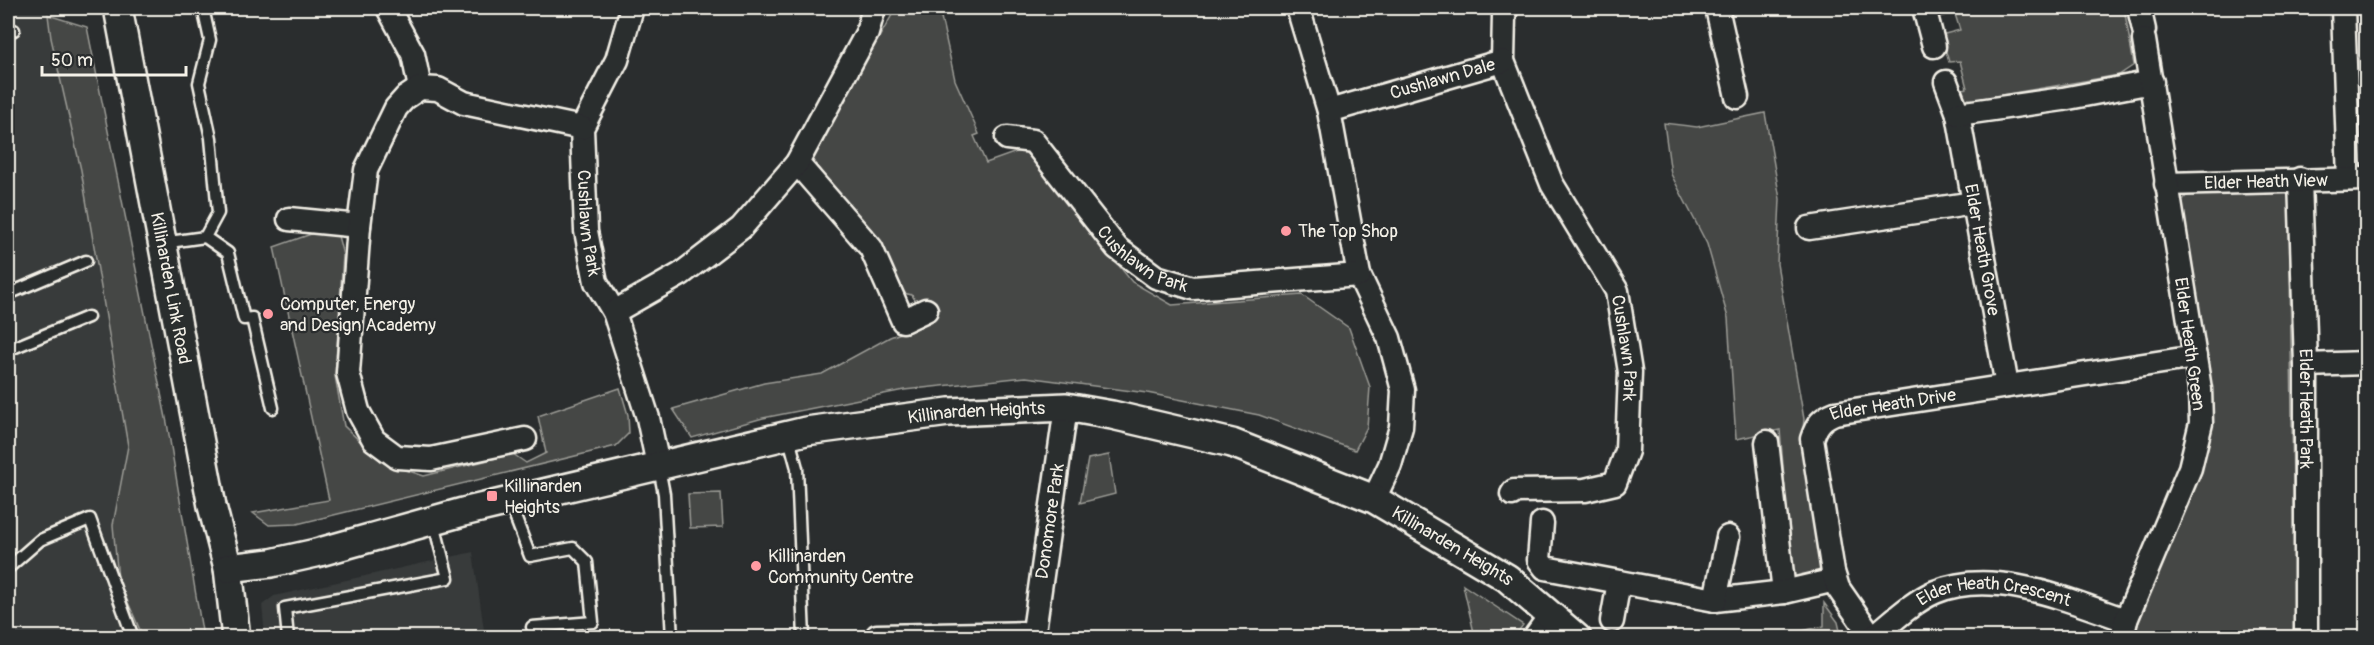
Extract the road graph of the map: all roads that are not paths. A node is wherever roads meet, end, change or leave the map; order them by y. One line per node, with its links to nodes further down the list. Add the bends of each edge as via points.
1 (118, 8): 31 (street, Killinarden Link Road)
2 (203, 8): 30 (lane, via 210,40 199,83 211,138 218,213)
3 (388, 8): 16 (street, via 413,54)
4 (632, 8): 20 (street, Cushlawn Park, via 617,60)
5 (874, 8): 22 (street, via 867,33)
6 (1298, 8): 18 (street)
7 (1507, 8): 13 (street, Cushlawn Dale)
8 (1717, 8): 17 (street)
9 (1924, 8): 12 (street)
10 (2139, 8): 15 (street, Elder Heath Green)
11 (2343, 8): 24 (street)
12 (1934, 46)
13 (1503, 61): 18 (street, Cushlawn Dale); 49 (street, Cushlawn Park, via 1552,184 1617,291 1630,372 1627,451 1615,483)
14 (1946, 82): 19 (street, Elder Heath Grove)
15 (2152, 82): 19 (street); 25 (street, Elder Heath Green)
16 (420, 88): 20 (street, via 438,89 464,103); 28 (street, via 396,108 366,170)
17 (1737, 97)
18 (1329, 111): 33 (street)
19 (1958, 114): 26 (street, Elder Heath Grove)
20 (582, 128): 36 (street, Cushlawn Park, via 586,231 596,282)
21 (1007, 138): 33 (street, Cushlawn Park, via 1033,141 1117,248 1156,277 1193,288)
22 (797, 163): 35 (street, via 871,248 903,321); 36 (street, via 741,228 681,274)
23 (2300, 179): 24 (street, Elder Heath View); 25 (street, Elder Heath View); 41 (street, Elder Heath Park)
24 (2358, 179)
25 (2166, 184): 39 (street, Elder Heath Green)
26 (1974, 203): 29 (street); 42 (street, Elder Heath Grove)
27 (289, 219): 28 (street)
28 (359, 226): 46 (street, via 348,373 358,411 374,440 397,457 431,459)
29 (1809, 228)
30 (206, 237): 31 (lane); 44 (lane, via 228,252 244,319 252,318)
31 (162, 243): 56 (street, Killinarden Link Road, via 212,506)
32 (86, 261): 34 (lane)
33 (1359, 275): 50 (street, via 1389,338 1403,390 1401,427 1390,465)
34 (8, 294)
35 (926, 310)
36 (614, 312): 48 (street, Cushlawn Park, via 648,418)
37 (88, 317): 38 (lane)
38 (8, 350)
39 (2195, 357): 42 (street, Elder Heath Drive); 64 (street, Elder Heath Green, via 2200,388 2197,442)
40 (2367, 363): 41 (street)
41 (2306, 365): 75 (street, Elder Heath Park)
42 (2007, 386): 57 (street, Elder Heath Drive, via 1835,412 1816,426 1812,438)
43 (1066, 407): 45 (street, Killinarden Heights, via 949,412); 50 (street, Killinarden Heights, via 1232,443); 66 (street, Donomore Park)
44 (273, 408)
45 (788, 435): 48 (street, Killinarden Heights); 72 (lane, via 797,468)
46 (525, 439)
47 (1767, 442): 59 (street)
48 (658, 465): 51 (street, Killinarden Heights); 71 (lane, via 664,494)
49 (1512, 494)
50 (1374, 499): 61 (street, Killinarden Heights, via 1507,578)
51 (509, 501): 52 (street, Killinarden Heights); 63 (lane, via 530,556 573,548 587,562 593,622)
52 (434, 520): 56 (street, Killinarden Heights, via 316,553); 70 (lane, via 447,578 285,608)
53 (1542, 523): 58 (street, via 1539,560 1545,568)
54 (1728, 537): 60 (street)
55 (8, 568): 65 (lane, via 40,540 90,519)
56 (228, 568): 69 (street, Killinarden Link Road)
57 (1835, 580): 59 (street); 68 (street, Elder Heath Drive)
58 (1619, 582): 60 (street); 62 (street)
59 (1784, 592): 60 (street)
60 (1715, 600)
61 (1551, 614): 73 (street); 74 (street, Killinarden Heights)
62 (1612, 621)
63 (532, 627)
64 (2124, 629): 68 (street, Elder Heath Crescent, via 2034,591 2006,584 1959,586 1934,592)
65 (131, 632)
66 (1033, 635): 67 (street, Donomore Park)
67 (877, 636)
68 (1872, 637)
69 (236, 638)
70 (288, 638)
71 (672, 638)
72 (804, 638)
73 (1534, 638)
74 (1577, 638)
75 (2307, 638)

